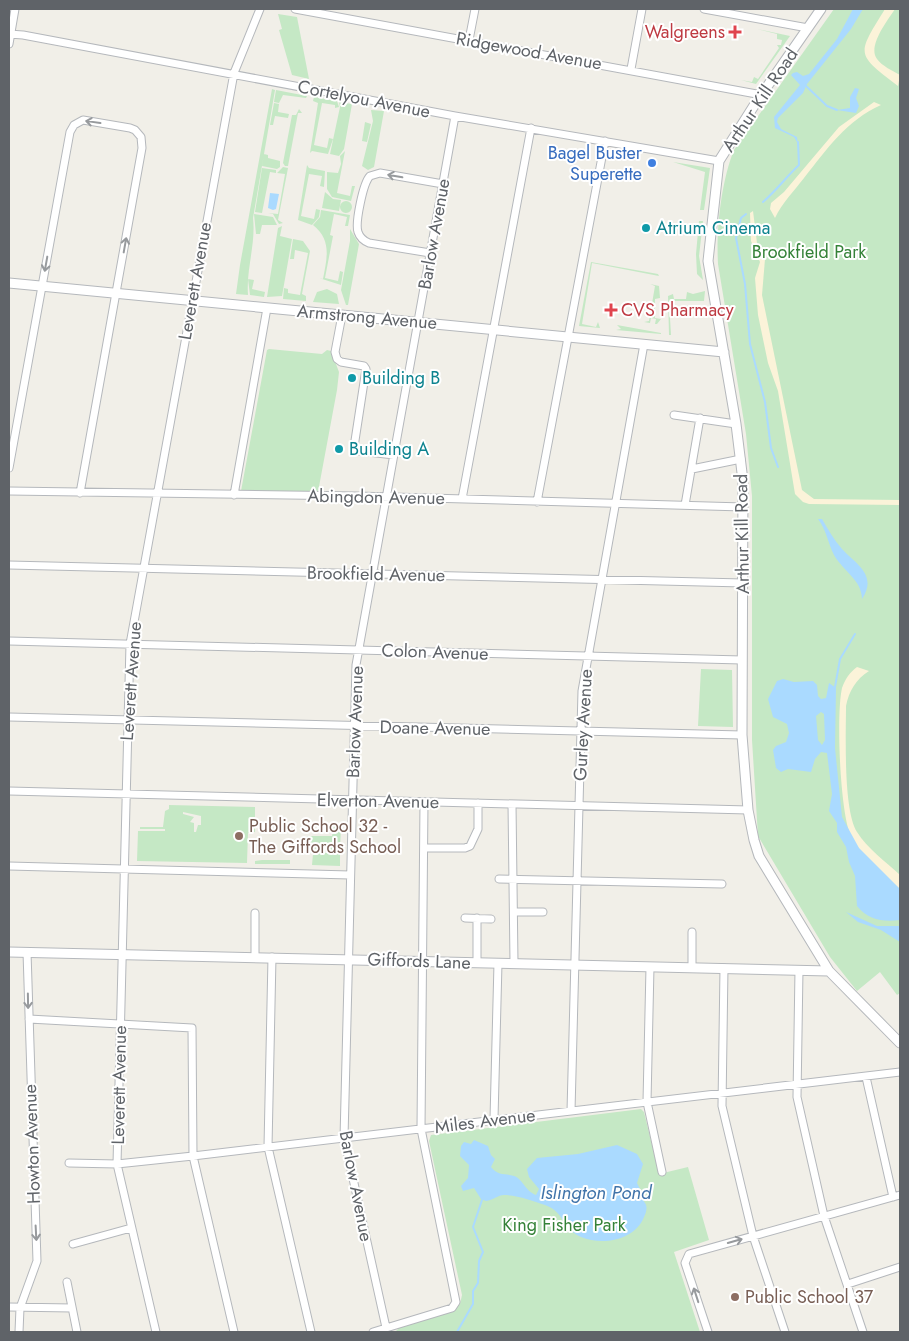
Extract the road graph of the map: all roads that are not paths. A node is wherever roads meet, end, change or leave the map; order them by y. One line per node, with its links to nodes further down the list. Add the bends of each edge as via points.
1 (15, 9): 9 (street)
2 (260, 9): 13 (street, Leverett Avenue)
3 (295, 9): 10 (street, Ridgewood Avenue)
4 (475, 9): 10 (street)
5 (642, 9): 12 (street)
6 (704, 9): 8 (street)
7 (822, 9): 8 (street, Arthur Kill Road)
8 (808, 28): 14 (street, Arthur Kill Road)
9 (10, 34): 11 (street); 13 (street, Cortelyou Avenue)
10 (469, 40): 12 (street, Ridgewood Avenue)
11 (9, 44)
12 (631, 70): 14 (street, Ridgewood Avenue)
13 (234, 73): 15 (street, Cortelyou Avenue); 24 (street, Leverett Avenue)
14 (762, 95): 18 (street, Arthur Kill Road)
15 (455, 116): 16 (street, Cortelyou Avenue); 19 (street, Barlow Avenue)
16 (531, 128): 17 (street, Cortelyou Avenue); 28 (street)
17 (605, 141): 18 (street, Cortelyou Avenue); 29 (street)
18 (719, 161): 31 (street, Arthur Kill Road, via 708,261)
19 (443, 184): 20 (street, Barlow Avenue); 20 (street, one-way to 20, via 380,173 370,176 364,187 357,228 361,238 369,243)
20 (430, 253): 27 (street, Barlow Avenue)
21 (9, 283): 22 (street, Armstrong Avenue)
22 (42, 286): 23 (street, Armstrong Avenue); 23 (street, one-way to 22, via 143,141 135,130 88,120 78,122 70,132); 37 (street)
23 (116, 293): 24 (street, Armstrong Avenue); 40 (street)
24 (192, 301): 25 (street, Armstrong Avenue); 41 (street, Leverett Avenue)
25 (267, 308): 26 (street, Armstrong Avenue); 42 (street)
26 (342, 315): 27 (street, Armstrong Avenue); 35 (street, via 336,360 366,369 355,449)
27 (418, 322): 28 (street, Armstrong Avenue); 35 (street, Barlow Avenue)
28 (494, 330): 29 (street, Armstrong Avenue); 44 (street)
29 (569, 336): 30 (street, Armstrong Avenue); 45 (street)
30 (644, 344): 31 (street, Armstrong Avenue); 46 (street, Gurley Avenue)
31 (724, 352): 34 (street, Arthur Kill Road)
32 (674, 415): 33 (street)
33 (700, 418): 34 (street); 38 (street)
34 (736, 424): 36 (street, Arthur Kill Road)
35 (394, 455): 43 (street, Barlow Avenue)
36 (741, 459): 38 (street); 48 (street, Arthur Kill Road)
37 (9, 468)
38 (692, 469): 47 (street)
39 (9, 491): 40 (street, Abingdon Avenue)
40 (80, 493): 41 (street, Abingdon Avenue)
41 (157, 494): 42 (street, Abingdon Avenue); 50 (street, Leverett Avenue)
42 (234, 496): 43 (street, Abingdon Avenue)
43 (386, 497): 44 (street, Abingdon Avenue); 51 (street, Barlow Avenue)
44 (462, 499): 45 (street, Abingdon Avenue)
45 (537, 502): 46 (street, Abingdon Avenue)
46 (616, 503): 47 (street, Abingdon Avenue); 52 (street, Gurley Avenue)
47 (685, 505): 48 (street, Abingdon Avenue)
48 (743, 507): 53 (street, Arthur Kill Road)
49 (9, 565): 50 (street, Brookfield Avenue)
50 (142, 568): 51 (street, Brookfield Avenue); 55 (street, Leverett Avenue)
51 (373, 574): 52 (street, Brookfield Avenue); 56 (street, Barlow Avenue)
52 (601, 580): 53 (street, Brookfield Avenue); 57 (street, Gurley Avenue)
53 (743, 582): 58 (street, Arthur Kill Road)
54 (9, 641): 55 (street, Colon Avenue)
55 (130, 644): 56 (street, Colon Avenue); 60 (street, Leverett Avenue)
56 (358, 650): 57 (street, Colon Avenue); 61 (street, Barlow Avenue)
57 (587, 656): 58 (street, Colon Avenue); 62 (street, Gurley Avenue)
58 (742, 660): 63 (street, Arthur Kill Road)
59 (9, 717): 60 (street, Doane Avenue)
60 (127, 720): 61 (street, Doane Avenue); 65 (street, Leverett Avenue)
61 (354, 726): 62 (street, Doane Avenue); 66 (street, Barlow Avenue)
62 (580, 731): 63 (street, Doane Avenue); 70 (street, Gurley Avenue)
63 (742, 735): 71 (street, Arthur Kill Road)
64 (9, 791): 65 (street, Elverton Avenue)
65 (126, 794): 66 (street, Elverton Avenue); 74 (street, Leverett Avenue)
66 (352, 800): 67 (street, Elverton Avenue); 75 (street, Barlow Avenue)
67 (424, 802): 68 (street, Elverton Avenue); 72 (street)
68 (478, 803): 69 (street, Elverton Avenue); 72 (street, via 478,829 470,846)
69 (512, 804): 70 (street, Elverton Avenue); 77 (street)
70 (578, 806): 71 (street, Elverton Avenue); 78 (street, Gurley Avenue)
71 (748, 810): 102 (street, Arthur Kill Road, via 759,856)
72 (425, 848): 93 (street)
73 (9, 866): 74 (street)
74 (124, 869): 75 (street); 89 (street, Leverett Avenue)
75 (350, 875): 92 (street, Barlow Avenue)
76 (498, 879): 77 (street)
77 (513, 879): 78 (street); 80 (street)
78 (576, 880): 79 (street); 97 (street, Gurley Avenue)
79 (722, 884)
80 (514, 912): 81 (street); 96 (street)
81 (542, 912)
82 (254, 913): 90 (street)
83 (465, 918): 84 (street)
84 (477, 918): 85 (street); 94 (street)
85 (491, 919)
86 (692, 932): 99 (street)
87 (9, 952): 88 (street, Giffords Lane)
88 (27, 952): 89 (street, Giffords Lane); 103 (street, Howton Avenue, one-way to 103)
89 (122, 954): 90 (street, Giffords Lane); 104 (street, Leverett Avenue)
90 (255, 957): 91 (street, Giffords Lane)
91 (272, 957): 92 (street, Giffords Lane); 115 (street)
92 (348, 959): 93 (street, Giffords Lane); 114 (street, Barlow Avenue)
93 (424, 961): 94 (street, Giffords Lane); 113 (street)
94 (478, 963): 95 (street, Giffords Lane)
95 (498, 963): 96 (street, Giffords Lane); 112 (street)
96 (514, 963): 97 (street, Giffords Lane)
97 (574, 965): 98 (street, Giffords Lane); 111 (street, Gurley Avenue)
98 (650, 967): 99 (street, Giffords Lane); 110 (street)
99 (692, 968): 100 (street, Giffords Lane)
100 (724, 968): 101 (street, Giffords Lane); 109 (street)
101 (799, 970): 102 (street, Giffords Lane); 108 (street)
102 (829, 970): 105 (street, Arthur Kill Road)
103 (29, 1020): 104 (street); 129 (street, Howton Avenue, one-way to 129, via 37,1261)
104 (120, 1023): 116 (street, via 192,1028); 118 (street, Leverett Avenue)
105 (900, 1044)
106 (900, 1072): 107 (street, Miles Avenue)
107 (866, 1077): 108 (street, Miles Avenue); 120 (street)
108 (796, 1085): 109 (street, Miles Avenue); 121 (street)
109 (721, 1094): 110 (street, Miles Avenue); 123 (street)
110 (647, 1102): 111 (street, Miles Avenue); 119 (street)
111 (570, 1111): 112 (street, Miles Avenue)
112 (494, 1120): 113 (street, Miles Avenue)
113 (421, 1129): 114 (street, Miles Avenue); 131 (street, via 456,1304)
114 (344, 1138): 115 (street, Miles Avenue); 131 (street, Barlow Avenue)
115 (268, 1147): 116 (street, Miles Avenue); 136 (street)
116 (193, 1156): 118 (street, Miles Avenue); 135 (street)
117 (69, 1163): 118 (street, Miles Avenue)
118 (118, 1164): 122 (street, Leverett Avenue)
119 (662, 1172)
120 (897, 1196): 121 (street)
121 (824, 1216): 123 (street); 127 (street)
122 (131, 1228): 124 (street); 134 (street, Leverett Avenue)
123 (753, 1236): 138 (street, one-way to 123, via 686,1258 688,1254); 139 (street)
124 (73, 1244)
125 (900, 1267): 127 (street)
126 (67, 1282): 130 (street)
127 (848, 1284): 140 (street)
128 (9, 1307): 129 (street)
129 (20, 1308): 130 (street); 132 (street, Howton Avenue)
130 (72, 1308): 133 (street)
131 (387, 1330): 137 (street)
132 (20, 1332)
133 (77, 1332)
134 (156, 1332)
135 (234, 1332)
136 (311, 1332)
137 (373, 1332)
138 (708, 1332)
139 (785, 1332)
140 (863, 1332)

